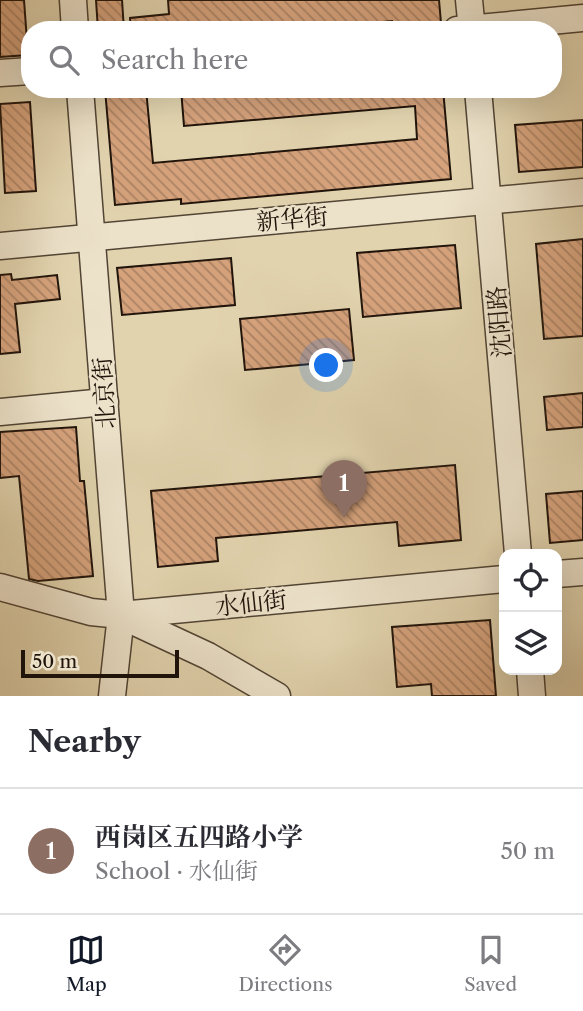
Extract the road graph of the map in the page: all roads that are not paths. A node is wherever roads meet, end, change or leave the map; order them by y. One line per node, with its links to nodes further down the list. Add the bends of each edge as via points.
1 (73, 0): 4 (street)
2 (469, 0): 5 (street)
3 (583, 18): 6 (street)
4 (74, 21)
5 (468, 21)
6 (551, 21)
7 (21, 72): 8 (street)
8 (0, 73)
9 (81, 98): 13 (street, 北京街)
10 (479, 98): 12 (street, 沈阳路)
11 (583, 192): 12 (street, 新华街)
12 (489, 201): 13 (street, 新华街); 17 (street, 沈阳路)
13 (92, 237): 14 (street, 新华街); 15 (street, 北京街)
14 (0, 246)
15 (105, 402): 16 (street); 22 (street, 北京街)
16 (0, 412)
17 (519, 549)
18 (583, 572): 19 (street)
19 (562, 574)
20 (499, 579): 22 (street, 水仙街)
21 (0, 587): 22 (street, 水仙街, via 91,612)
22 (121, 615): 24 (street, 北京街); 25 (street, via 208,656)
23 (530, 675): 26 (street)
24 (112, 696)
25 (277, 696)
26 (532, 696)

